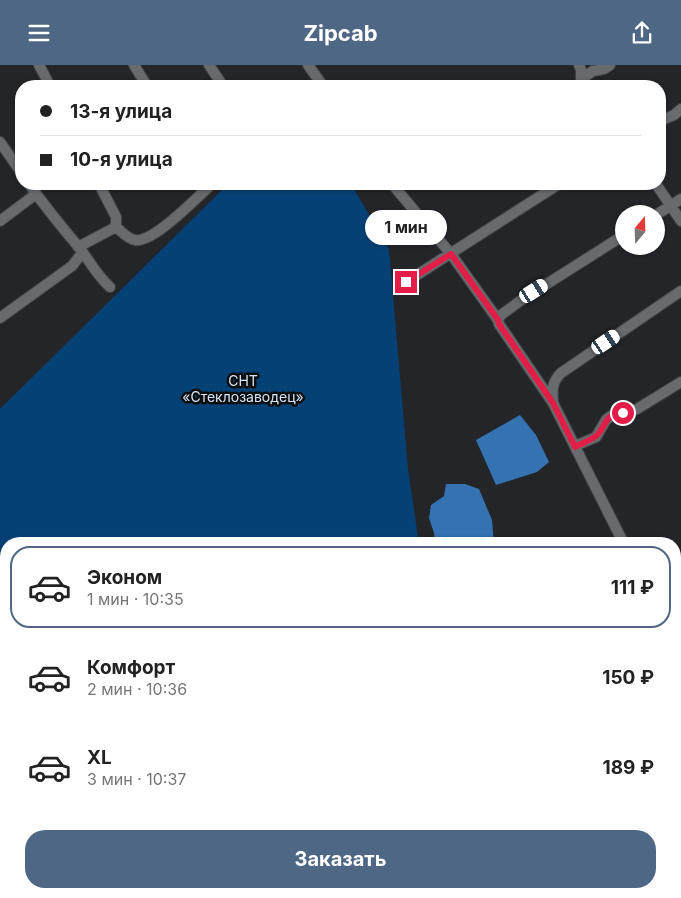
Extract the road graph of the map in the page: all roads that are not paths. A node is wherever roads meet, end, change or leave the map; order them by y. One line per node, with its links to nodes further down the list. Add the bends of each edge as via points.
1 (39, 65): 7 (street)
2 (134, 65): 8 (street)
3 (209, 65): 9 (street)
4 (308, 65): 10 (street)
5 (579, 65): 11 (street)
6 (610, 65): 12 (street, via 592,71)
7 (47, 80)
8 (143, 80)
9 (219, 80)
10 (319, 80)
11 (584, 80)
12 (587, 80)
13 (681, 109): 14 (street)
14 (666, 118)
15 (0, 143): 16 (street)
16 (15, 164)
17 (33, 190): 23 (street)
18 (102, 190): 29 (street, via 116,217)
19 (198, 190): 29 (street, via 162,229 141,240 128,237)
20 (397, 190): 32 (street)
21 (550, 190): 32 (street)
22 (661, 190): 25 (street)
23 (36, 194): 27 (street); 31 (street)
24 (681, 199): 25 (street)
25 (672, 205): 26 (street); 28 (street)
26 (665, 209)
27 (0, 221)
28 (681, 221)
29 (116, 227): 31 (street)
30 (615, 241): 37 (street, via 520,301)
31 (80, 250): 34 (street); 36 (street, via 72,266)
32 (451, 254): 33 (street); 37 (street)
33 (406, 282)
34 (110, 287)
35 (681, 291): 39 (street, via 561,373 554,381)
36 (0, 319)
37 (498, 320): 39 (street)
38 (681, 382): 40 (street, via 637,409 611,416 596,437)
39 (553, 403): 40 (street)
40 (575, 447): 41 (street)
41 (620, 537)

